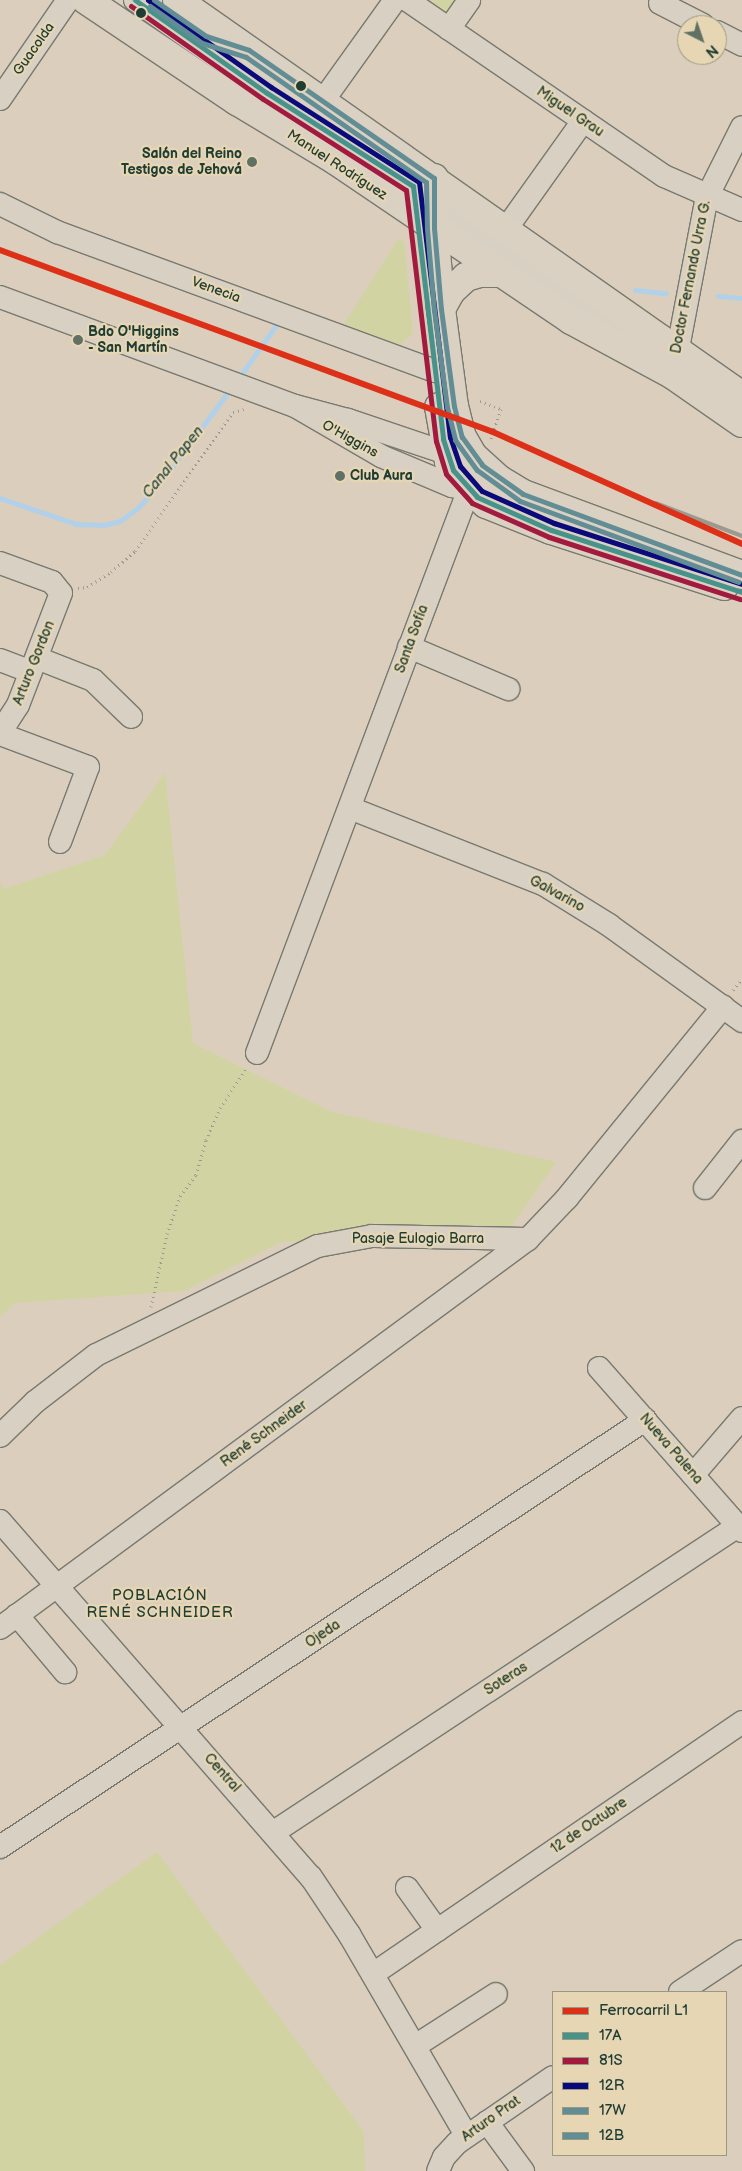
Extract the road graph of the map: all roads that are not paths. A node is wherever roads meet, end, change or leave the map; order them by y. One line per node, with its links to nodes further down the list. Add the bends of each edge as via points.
1 (68, 0): 15 (street, Guacolda)
2 (86, 0): 20 (main road, Manuel Rodríguez)
3 (135, 0): 20 (street)
4 (154, 0): 14 (street, via 206,36)
5 (177, 0): 14 (main road, Manuel Rodríguez)
6 (394, 0): 16 (street)
7 (407, 0): 11 (street, Miguel Grau)
8 (469, 0): 11 (street)
9 (660, 3): 10 (street)
10 (683, 15)
11 (449, 29): 17 (street, Miguel Grau)
12 (727, 37): 13 (street)
13 (742, 45)
14 (249, 50): 16 (main road, Manuel Rodríguez)
15 (0, 99)
16 (322, 102): 20 (main road, Manuel Rodríguez)
17 (582, 121): 19 (street, Miguel Grau, via 664,176); 23 (street)
18 (742, 126): 19 (street, Doctor Fernando Urra G.)
19 (706, 197): 22 (street, Miguel Grau); 27 (street, Doctor Fernando Urra G.)
20 (427, 202): 23 (main road, Manuel Rodríguez); 24 (main road, Manuel Rodríguez); 26 (main road); 27 (street, via 632,341); 28 (main road, Santa Sofía)
21 (0, 204): 28 (street, Venecia, via 56,232)
22 (742, 210)
23 (506, 229): 27 (main road, Manuel Rodríguez)
24 (500, 273): 26 (main road, via 466,277 451,291); 27 (main road, Manuel Rodríguez, via 571,320)
25 (0, 297): 31 (street, O'Higgins, via 295,406 348,420)
26 (441, 309): 31 (main road, via 462,437)
27 (675, 362): 29 (main road, Manuel Rodríguez); 30 (main road, Manuel Rodríguez)
28 (435, 371): 31 (main road, Santa Sofía)
29 (742, 396)
30 (742, 423)
31 (461, 465): 33 (main road, O'Higgins, via 500,480 523,494); 34 (main road, O'Higgins, via 486,504 551,530); 35 (street, Santa Sofía)
32 (0, 563): 37 (street, Arturo Gordon, via 52,582 60,589 60,598)
33 (742, 575)
34 (742, 592)
35 (409, 647): 38 (street); 41 (street, Santa Sofía)
36 (0, 660): 37 (street)
37 (34, 665): 39 (street, via 93,680); 40 (street, Arturo Gordon, via 18,705)
38 (508, 689)
39 (131, 717)
40 (0, 734): 42 (street, via 88,767)
41 (350, 808): 43 (street, Galvarino, via 543,884 597,916); 45 (street, Santa Sofía)
42 (60, 842)
43 (724, 1007): 44 (street, Galvarino); 48 (street, via 567,1198)
44 (742, 1020)
45 (257, 1053)
46 (742, 1142): 47 (street)
47 (704, 1188)
48 (528, 1240): 52 (street, Pasaje Eulogio Barra, via 372,1236 332,1242 96,1354 35,1402); 56 (street, René Schneider)
49 (599, 1368): 51 (street, Nueva Palena)
50 (742, 1418): 53 (street)
51 (645, 1420): 53 (street, Nueva Palena); 60 (street, Ojeda)
52 (0, 1436)
53 (693, 1475): 55 (street, Nueva Palena)
54 (0, 1521): 56 (street, Central)
55 (740, 1528): 61 (street, Soteras)
56 (56, 1586): 57 (street, René Schneider); 60 (street, Central)
57 (8, 1622): 58 (street)
58 (65, 1672)
59 (742, 1722): 64 (street, 12 de Octubre)
60 (181, 1727): 61 (street, Central); 62 (street, Ojeda)
61 (274, 1832): 66 (street, Central, via 323,1893)
62 (0, 1847)
63 (407, 1888): 64 (street)
64 (437, 1930): 66 (street, 12 de Octubre)
65 (742, 1951): 67 (street)
66 (373, 1974): 69 (street, Central)
67 (682, 1991)
68 (496, 1994): 69 (street)
69 (415, 2046): 72 (street, Central)
70 (552, 2078): 71 (street, Arturo Prat)
71 (487, 2122): 72 (street, Arturo Prat); 74 (street)
72 (466, 2135): 73 (street, Arturo Prat, via 444,2157)
73 (438, 2171)
74 (523, 2171)

